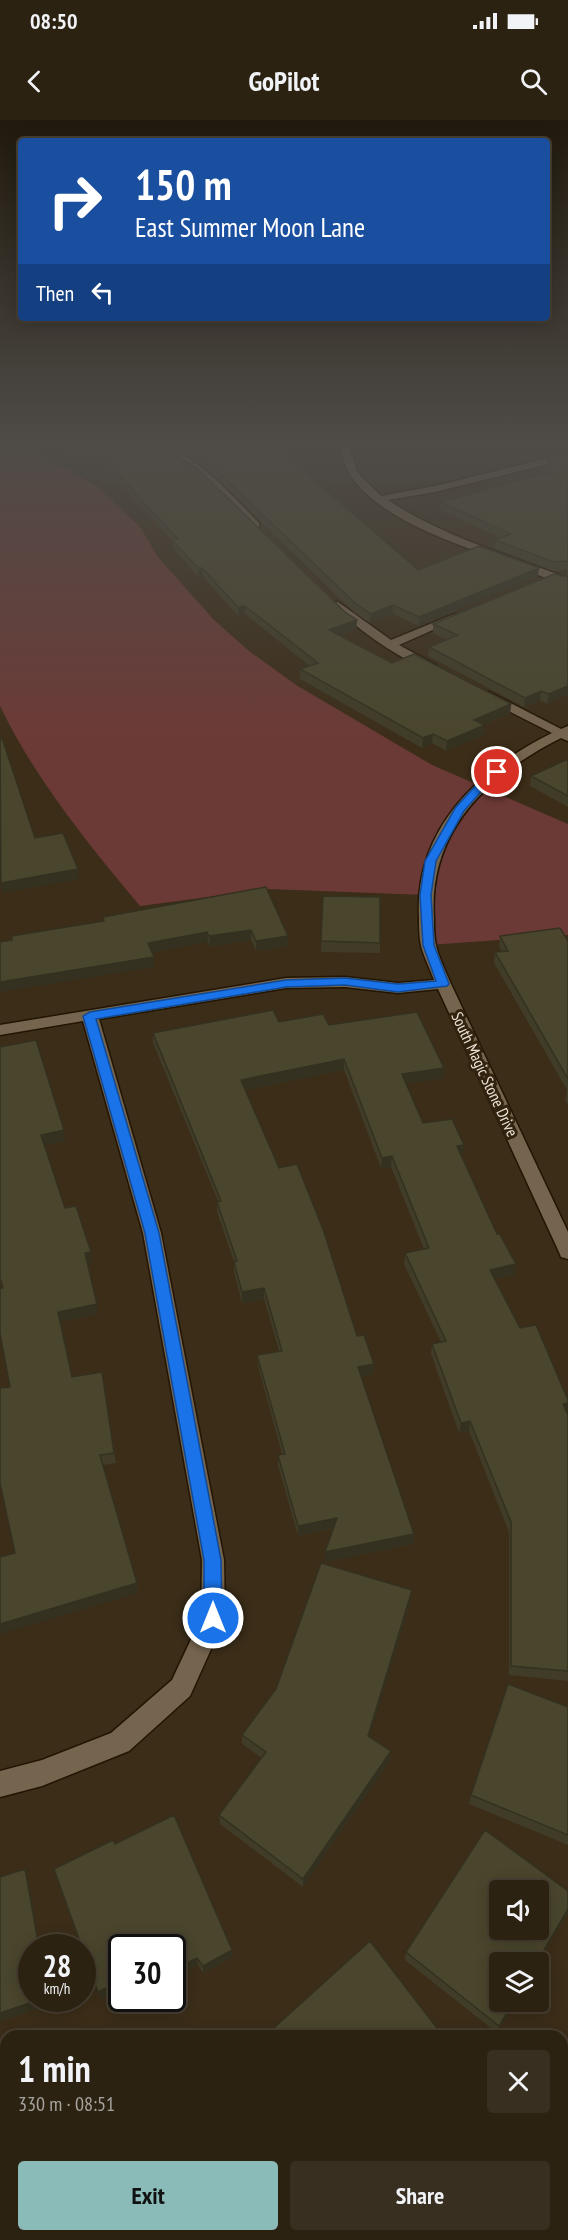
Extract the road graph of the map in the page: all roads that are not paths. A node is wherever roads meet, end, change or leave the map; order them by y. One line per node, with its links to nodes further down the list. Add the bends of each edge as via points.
1 (476, 545): 3 (street)
2 (568, 570): 3 (street)
3 (555, 576): 4 (street); 5 (street)
4 (568, 582)
5 (533, 585)
6 (328, 597): 8 (street)
7 (467, 612): 8 (street)
8 (391, 644): 9 (street)
9 (447, 674)
10 (478, 690): 11 (street)
11 (566, 733): 12 (street, South Magic Stone Drive, via 523,754 481,785 459,809 431,861 425,895 428,945)
12 (443, 984): 13 (street, via 398,988 345,982 286,983); 15 (street, South Magic Stone Drive)
13 (90, 1016): 14 (street); 16 (street, via 152,1233 213,1560 213,1618 181,1688 120,1742 42,1773)
14 (0, 1030)
15 (568, 1252)
16 (0, 1784)

